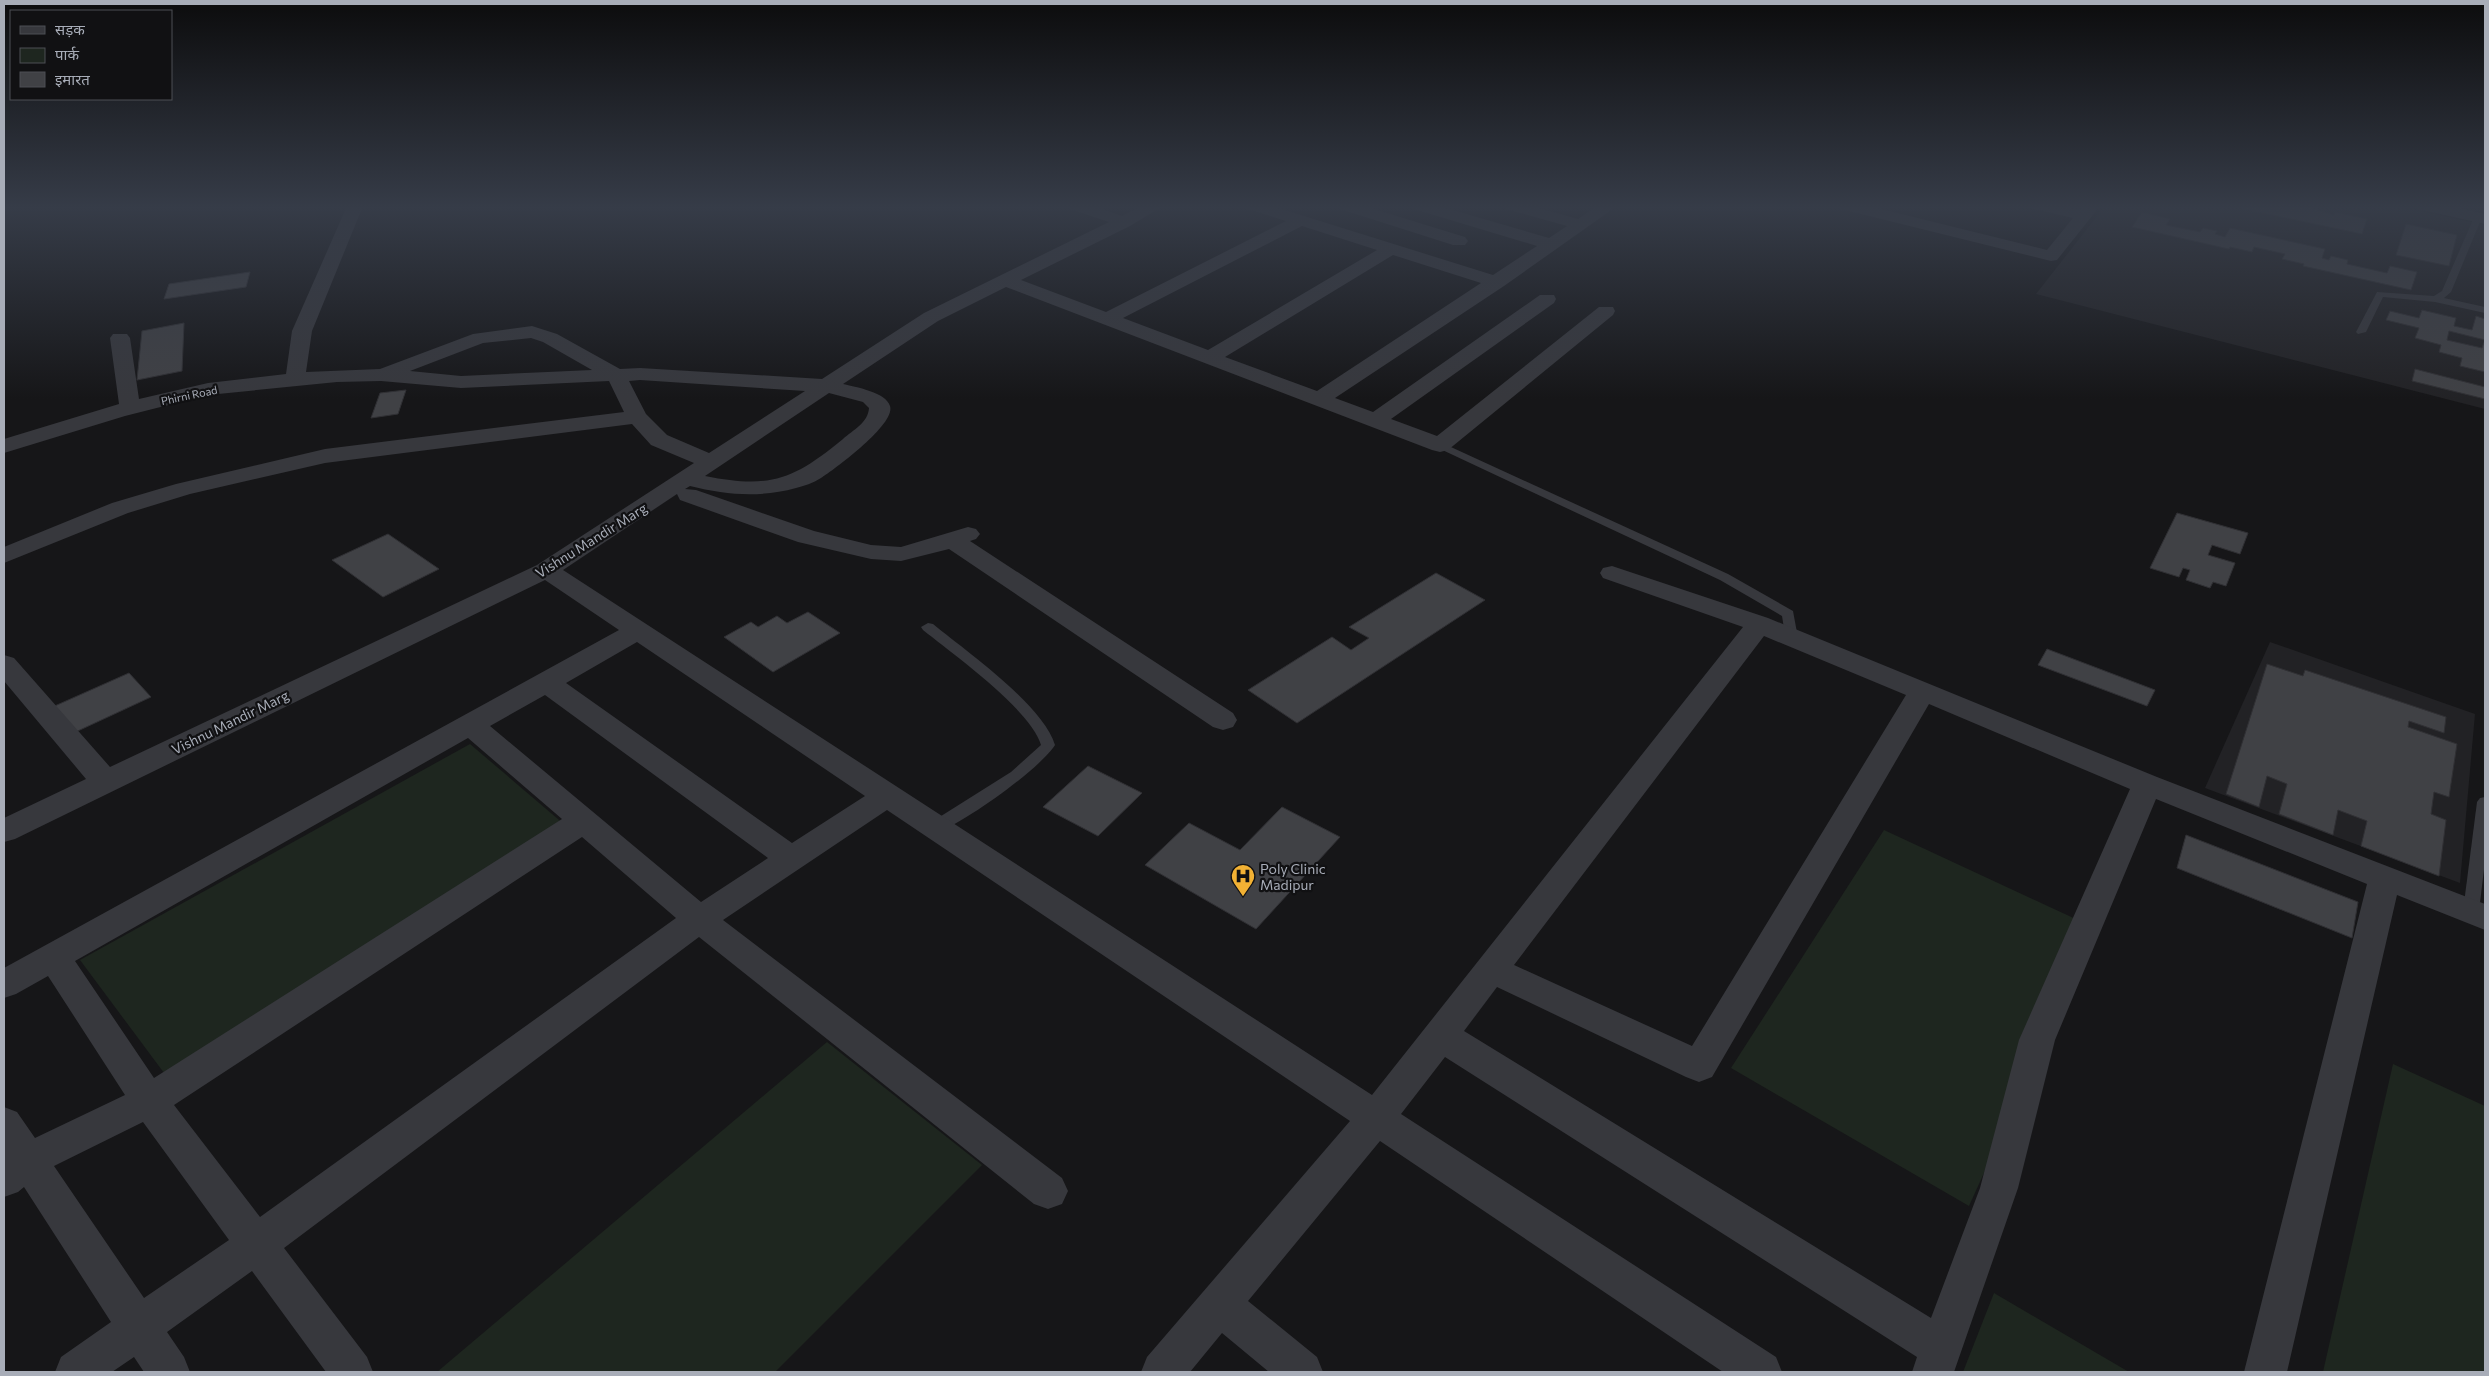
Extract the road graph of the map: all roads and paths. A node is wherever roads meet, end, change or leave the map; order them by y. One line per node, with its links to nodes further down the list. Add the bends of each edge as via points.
1 (328, 270): 20 (street, via 302,331)
2 (1025, 270): 8 (street, Vishnu Mandir Marg)
3 (1202, 270): 14 (street)
4 (1356, 270): 17 (street)
5 (1460, 270): 9 (street)
6 (1516, 270): 9 (street)
7 (2455, 270): 11 (lane, via 2446,292)
8 (1005, 280): 14 (street); 21 (street, Vishnu Mandir Marg, via 931,317)
9 (1498, 282): 22 (street)
10 (1547, 299): 25 (street)
11 (2435, 299): 12 (lane); 15 (lane, via 2380,294)
12 (2485, 310)
13 (1606, 311): 26 (street)
14 (1106, 319): 17 (street)
15 (2361, 332)
16 (120, 338): 23 (street)
17 (1209, 358): 22 (street)
18 (380, 375): 19 (street, via 461,382); 19 (street, via 480,338 532,332 550,338); 20 (street, Phirni Road)
19 (616, 375): 21 (street); 24 (street)
20 (295, 379): 23 (street, Phirni Road, via 208,390)
21 (828, 386): 28 (street, Vishnu Mandir Marg); 29 (street, via 870,398 880,406 881,415 871,427 805,477 773,486 750,488)
22 (1319, 400): 25 (street)
23 (130, 408): 27 (street, Phirni Road)
24 (637, 418): 28 (street, via 658,440); 30 (street, via 325,456 184,489 120,508)
25 (1375, 421): 26 (street)
26 (1440, 445): 36 (lane, via 1724,577 1788,614)
27 (4, 446)
28 (712, 462): 29 (street, Vishnu Mandir Marg)
29 (679, 484): 31 (street, Vishnu Mandir Marg); 40 (street, via 807,536 871,552 901,554 960,537)
30 (4, 556)
31 (546, 570): 35 (street); 42 (street, Vishnu Mandir Marg)
32 (1612, 573): 33 (street)
33 (1759, 624): 36 (street); 54 (street)
34 (928, 627): 47 (lane, via 1026,710 1048,735 1048,745 1042,756)
35 (638, 631): 38 (street); 44 (street)
36 (1791, 638): 39 (street)
37 (4, 664): 42 (street)
38 (547, 683): 41 (street); 49 (street)
39 (1922, 692): 43 (street); 54 (street, via 1699,1066)
40 (1223, 720)
41 (471, 725): 46 (street); 53 (street)
42 (106, 782): 48 (street, Vishnu Mandir Marg)
43 (2147, 784): 50 (street); 65 (street, via 2037,1040 1999,1188)
44 (887, 796): 47 (street); 49 (street)
45 (2485, 802): 51 (lane)
46 (583, 820): 52 (street); 57 (street)
47 (935, 827): 58 (street)
48 (4, 831)
49 (792, 859): 52 (street)
50 (2385, 877): 51 (street); 72 (street)
51 (2478, 914)
52 (699, 920): 61 (street); 62 (street)
53 (53, 956): 55 (street); 57 (street)
54 (1491, 969): 56 (street)
55 (4, 984)
56 (1440, 1035): 58 (street); 65 (street)
57 (149, 1101): 60 (street); 62 (street)
58 (1376, 1118): 63 (street); 71 (street)
59 (4, 1124): 60 (street)
60 (16, 1170): 64 (street)
61 (1048, 1191)
62 (255, 1244): 64 (street); 68 (street)
63 (1219, 1304): 69 (street); 70 (street)
64 (139, 1328): 66 (street); 67 (street)
65 (1937, 1360)
66 (76, 1372)
67 (169, 1372)
68 (352, 1372)
69 (1162, 1372)
70 (1302, 1372)
71 (1761, 1372)
72 (2266, 1372)

